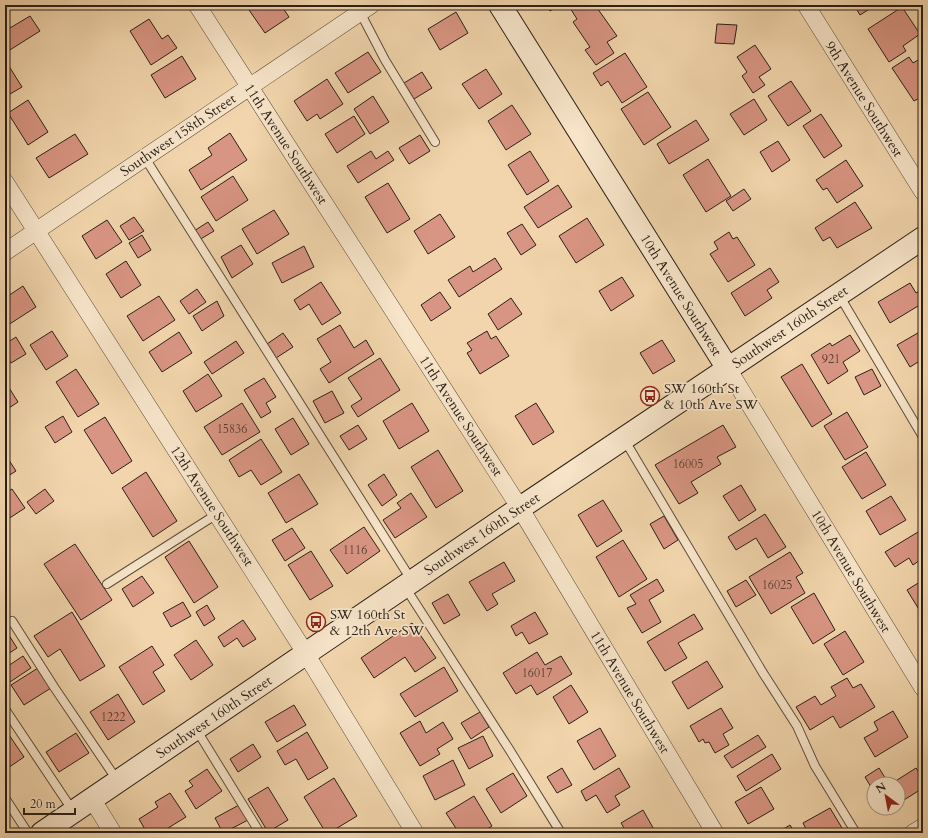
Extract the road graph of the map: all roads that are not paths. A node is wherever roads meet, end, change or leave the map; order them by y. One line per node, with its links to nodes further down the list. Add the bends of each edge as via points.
1 (197, 5): 5 (street, 11th Avenue Southwest)
2 (500, 5): 14 (street, 10th Avenue Southwest)
3 (806, 5): 9 (street, 9th Avenue Southwest)
4 (365, 9): 5 (street, Southwest 158th Street); 6 (lane, via 384,60)
5 (249, 87): 7 (street, Southwest 158th Street); 17 (street, 11th Avenue Southwest)
6 (435, 142)
7 (145, 158): 10 (street, Southwest 158th Street); 20 (lane)
8 (5, 182): 10 (street, 12th Avenue Southwest)
9 (923, 192)
10 (36, 231): 12 (street, Southwest 158th Street); 18 (street, 12th Avenue Southwest)
11 (923, 238): 13 (street, Southwest 160th Street)
12 (5, 252)
13 (838, 295): 14 (street, Southwest 160th Street); 15 (lane)
14 (728, 369): 16 (street, Southwest 160th Street); 23 (street, 10th Avenue Southwest)
15 (923, 437)
16 (624, 438): 17 (street, Southwest 160th Street); 38 (lane, via 797,726 815,766)
17 (520, 508): 20 (street, Southwest 160th Street); 37 (street, 11th Avenue Southwest)
18 (217, 514): 19 (lane); 22 (street, 12th Avenue Southwest)
19 (107, 584)
20 (409, 584): 22 (street, Southwest 160th Street); 36 (lane)
21 (12, 621): 26 (lane)
22 (306, 654): 25 (street, Southwest 160th Street); 35 (street, 12th Avenue Southwest)
23 (923, 688)
24 (5, 709): 29 (lane)
25 (196, 729): 26 (street, Southwest 160th Street); 34 (lane)
26 (118, 781): 28 (street, Southwest 160th Street)
27 (5, 798): 31 (lane)
28 (92, 799): 29 (street, Southwest 160th Street); 33 (street)
29 (74, 811): 32 (street, Southwest 160th Street)
30 (923, 827): 39 (street)
31 (28, 833)
32 (42, 833)
33 (112, 833)
34 (260, 833)
35 (415, 833)
36 (561, 833)
37 (715, 833)
38 (856, 833)
39 (913, 833)

